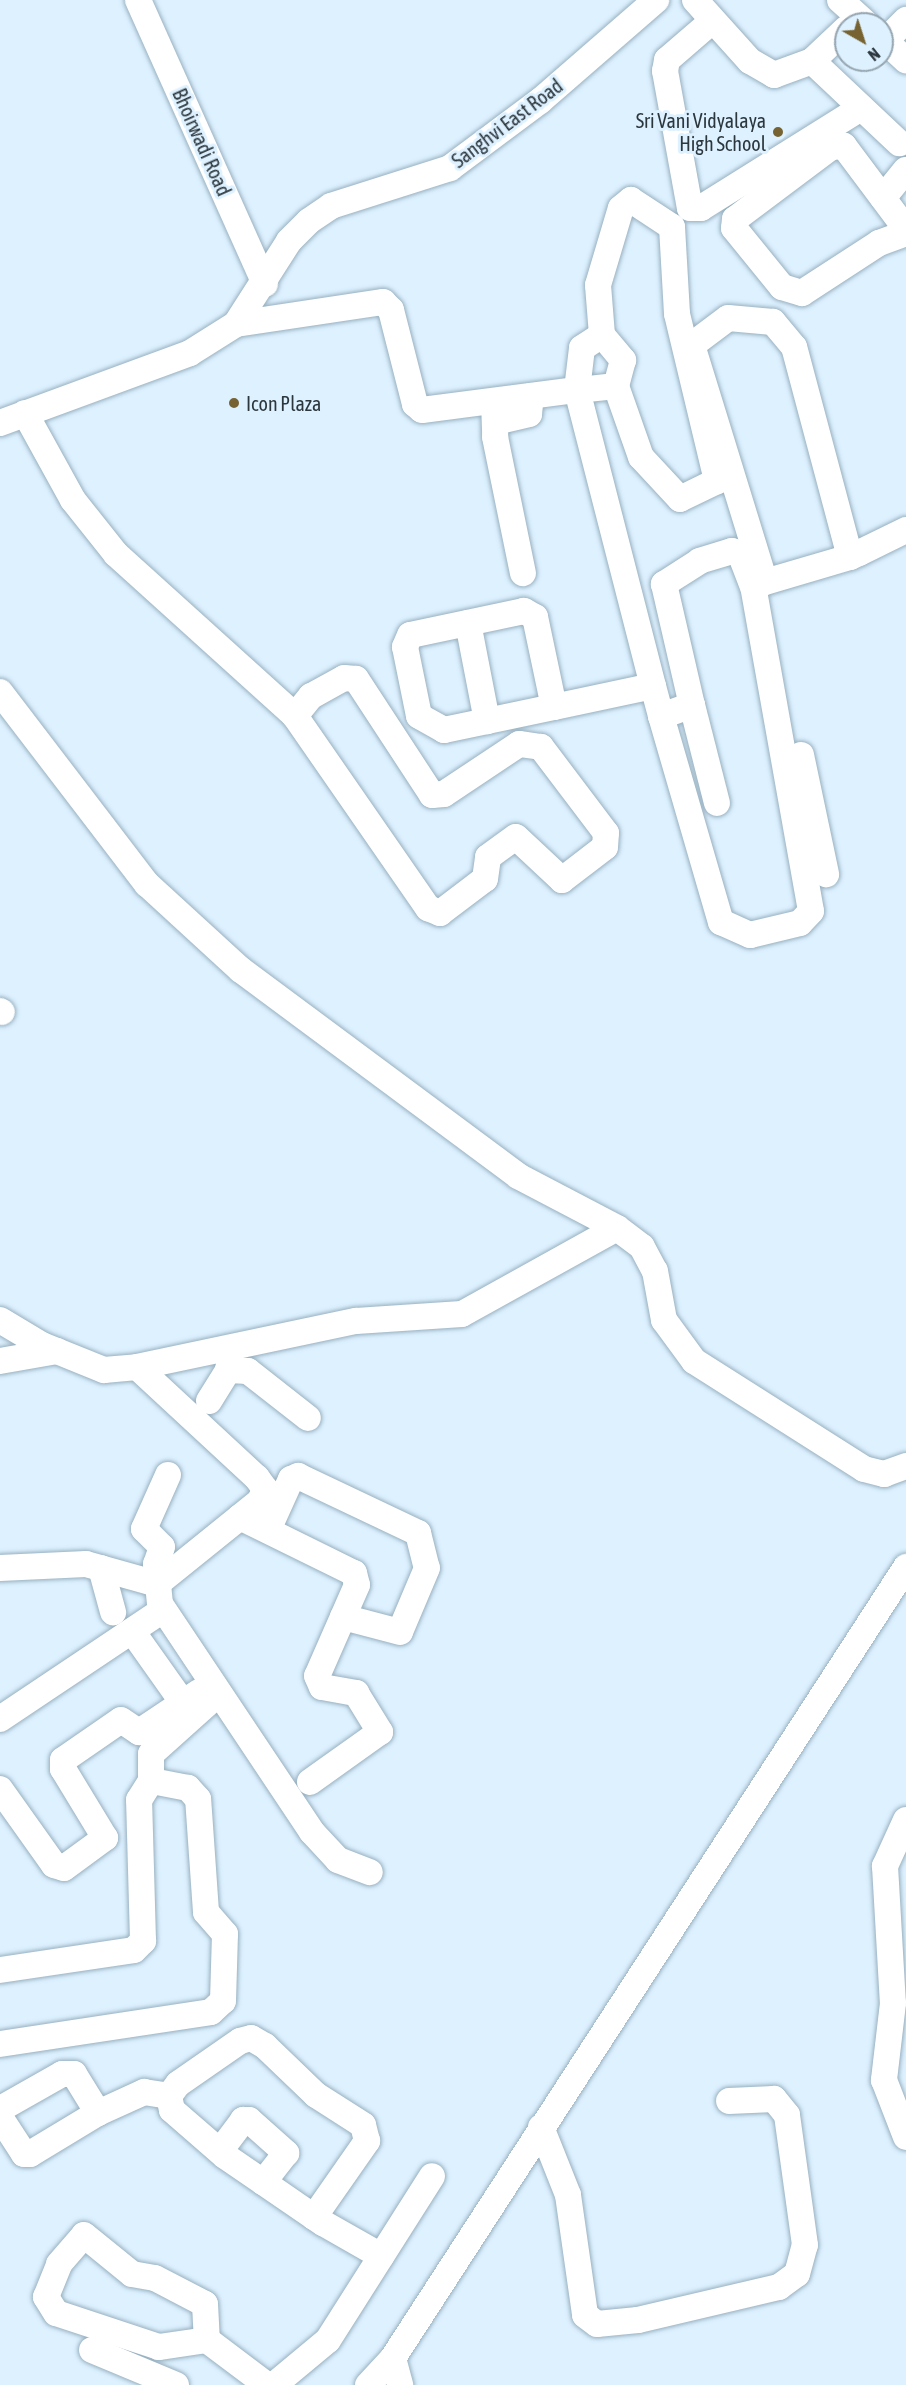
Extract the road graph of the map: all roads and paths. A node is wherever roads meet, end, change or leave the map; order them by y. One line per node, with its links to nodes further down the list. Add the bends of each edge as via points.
1 (138, 0): 14 (street, Bhoirwadi Road)
2 (656, 0): 14 (street, Sanghvi East Road, via 540,101 450,168 331,206 309,221 289,241)
3 (695, 0): 4 (street)
4 (711, 22): 8 (street, via 750,61 774,75); 9 (street, via 667,60 665,71 690,208 701,208)
5 (834, 44): 8 (street)
6 (894, 50): 7 (street)
7 (906, 60)
8 (812, 61): 9 (street)
9 (861, 108): 10 (street)
10 (899, 142)
11 (906, 170): 12 (street)
12 (883, 198): 13 (street); 13 (street, via 844,146 831,147 735,219 734,228 782,287 802,293 879,243)
13 (906, 231)
14 (265, 284): 15 (street, Sanghvi East Road)
15 (236, 324): 19 (street, via 383,302 391,310 415,404 422,410); 20 (street, via 190,353)
16 (602, 335): 17 (street, via 623,360); 17 (street, via 598,285 621,208 631,200 672,227 677,314 717,481 680,499 668,491 641,457); 18 (street, via 582,348)
17 (616, 386): 18 (street)
18 (578, 390): 19 (street, via 531,396); 27 (street)
19 (495, 411): 24 (street)
20 (25, 413): 21 (street); 33 (street, via 73,500 116,554)
21 (0, 423)
22 (906, 530): 23 (street)
23 (850, 557): 25 (street); 25 (street, via 794,348 773,322 728,318 692,345)
24 (523, 573)
25 (765, 582): 37 (street)
26 (671, 614): 27 (street); 31 (street); 34 (street, via 664,584 670,578 700,561 732,551 741,555 753,587 811,911 800,922 750,935 721,922)
27 (636, 621): 29 (street)
28 (468, 623): 32 (street, via 524,611 535,617); 35 (street); 35 (street, via 410,635 405,647 419,716 444,730)
29 (652, 686): 32 (street); 34 (street)
30 (0, 692): 38 (street, via 147,884 241,970 518,1176)
31 (692, 705): 34 (street); 36 (street)
32 (554, 707): 35 (street)
33 (295, 716): 33 (street, via 428,908 440,913 485,879 488,857 516,837 562,880 605,847 606,833 541,747 519,744 444,794 432,795 356,680 344,678 310,696)
34 (661, 716)
35 (487, 721)
36 (717, 803)
37 (826, 874)
38 (617, 1228): 41 (street, via 462,1314 356,1321); 46 (street, via 642,1247 655,1271 664,1320 693,1361 864,1469 884,1474)
39 (0, 1320): 40 (street)
40 (57, 1351): 42 (street); 43 (street, via 104,1370)
41 (230, 1360): 43 (street); 44 (street); 45 (street)
42 (0, 1361)
43 (137, 1367): 48 (street, via 265,1489)
44 (209, 1401)
45 (308, 1418)
46 (906, 1466)
47 (168, 1475): 53 (street, via 144,1528 169,1549)
48 (240, 1516): 49 (street); 53 (street)
49 (268, 1530): 56 (street, via 354,1573 357,1585); 56 (street, via 291,1479 298,1476 418,1533 427,1568 400,1632)
50 (906, 1567): 72 (street)
51 (0, 1568): 52 (street)
52 (101, 1568): 53 (street); 55 (street)
53 (157, 1584): 54 (street)
54 (164, 1610): 57 (street); 58 (street)
55 (113, 1612)
56 (343, 1617): 62 (street, via 317,1676 322,1687 356,1694 380,1732)
57 (132, 1631): 59 (street); 60 (street)
58 (216, 1688): 59 (street); 61 (street, via 151,1754); 65 (street, via 312,1832 338,1860)
59 (183, 1703): 63 (street, via 139,1732 121,1720 63,1760 63,1768 105,1838 64,1868 54,1865)
60 (0, 1719)
61 (151, 1781): 66 (street, via 139,1800 143,1941 134,1950); 67 (street, via 188,1788 198,1798 206,1912 225,1934 223,2001 211,2012)
62 (310, 1782)
63 (0, 1789)
64 (906, 1820): 73 (street, via 885,1866 893,2003 884,2080)
65 (370, 1872)
66 (0, 1970)
67 (0, 2044)
68 (169, 2096): 70 (street, via 144,2092); 74 (street, via 172,2110); 77 (street, via 251,2038 315,2095 363,2125 367,2141)
69 (729, 2101): 72 (street, via 774,2099 787,2115 805,2245 797,2274 779,2287 638,2320 597,2324 585,2315 567,2195)
70 (98, 2112): 71 (street, via 30,2154 24,2154); 71 (street, via 74,2074 62,2073 2,2108)
71 (0, 2116)
72 (541, 2127): 81 (street)
73 (906, 2137)
74 (220, 2151): 76 (street); 76 (street, via 243,2120 249,2120 285,2153)
75 (432, 2176): 78 (street)
76 (263, 2182): 77 (street)
77 (314, 2217): 78 (street)
78 (381, 2256): 84 (street, via 328,2340)
79 (207, 2340): 79 (street, via 205,2304 155,2278 132,2274 84,2235 59,2264 46,2296 56,2313 133,2342 187,2346); 83 (street)
80 (92, 2350): 82 (street)
81 (393, 2358): 85 (street); 86 (street)
82 (176, 2385)
83 (267, 2385)
84 (274, 2385)
85 (368, 2385)
86 (400, 2385)

